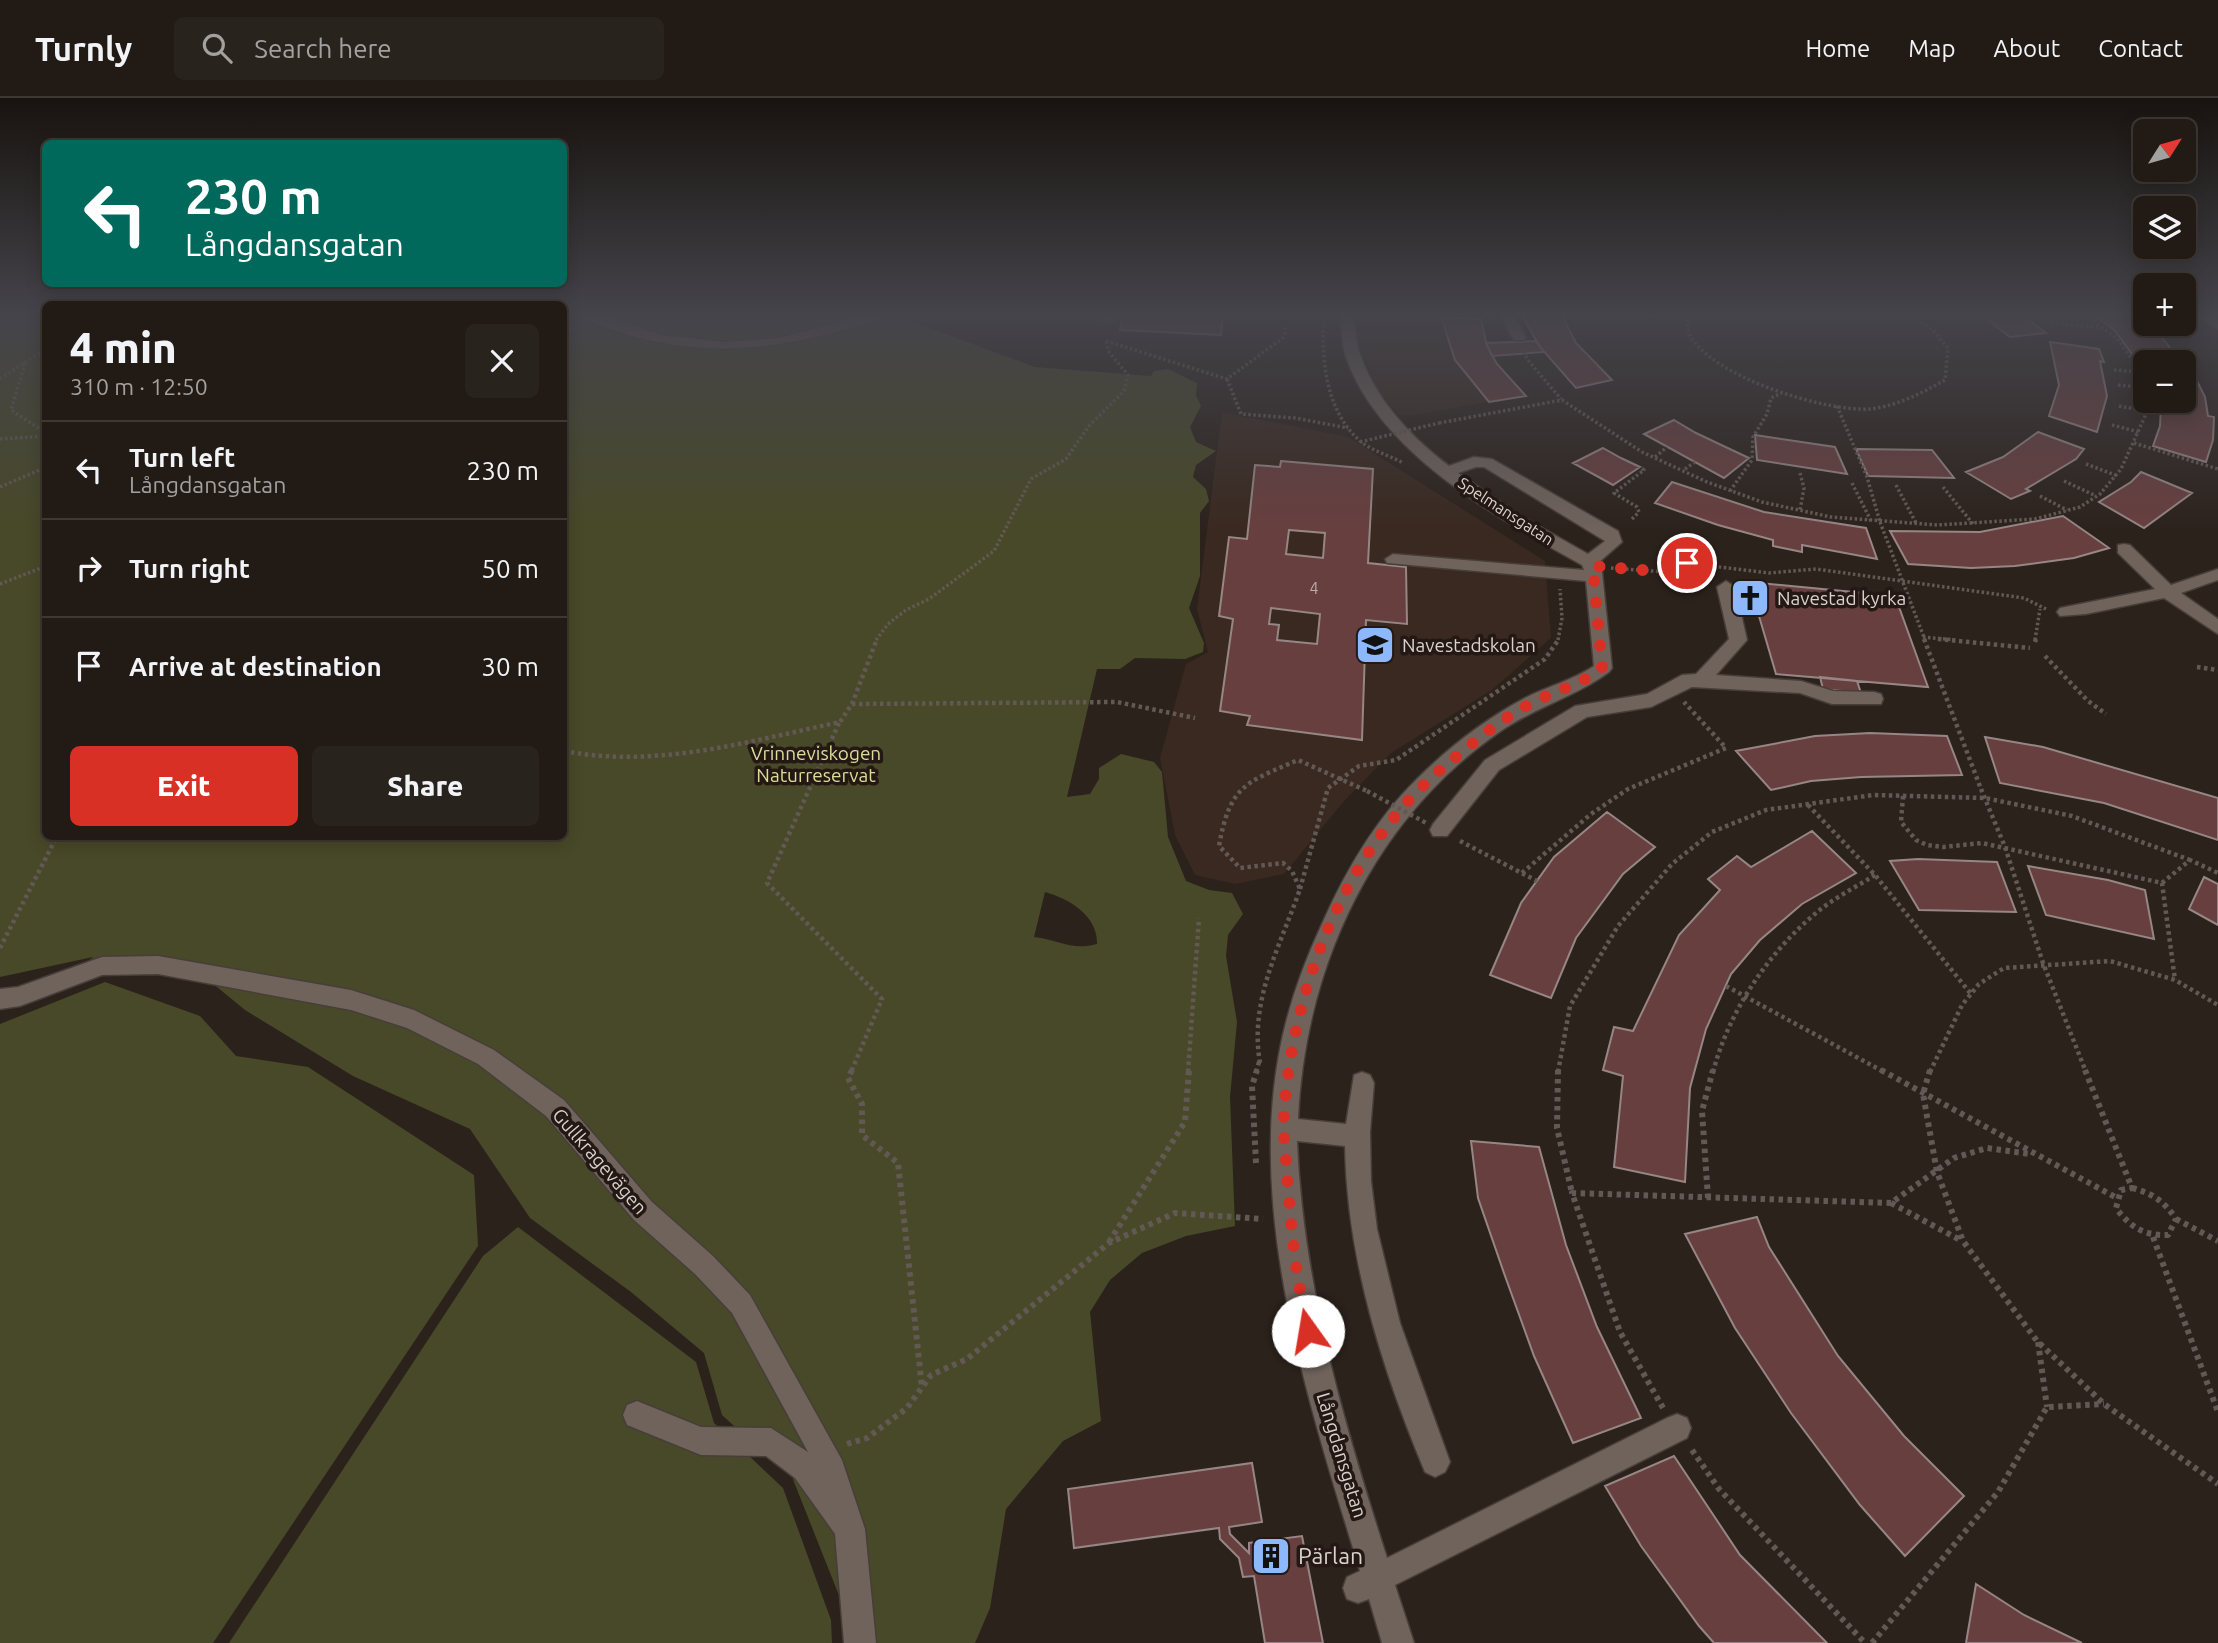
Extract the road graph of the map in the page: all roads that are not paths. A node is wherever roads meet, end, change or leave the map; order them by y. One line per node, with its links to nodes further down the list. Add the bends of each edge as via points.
1 (1368, 386): 2 (street, Spelmansgatan, via 1406,436)
2 (1448, 472): 5 (street, Spelmansgatan, via 1476,495); 5 (street, via 1487,462 1612,534 1614,542)
3 (2124, 549): 8 (street)
4 (1393, 559): 5 (street, via 1558,574)
5 (1592, 568): 16 (street, Långdansgatan, via 1602,668 1532,702 1445,766 1407,802 1362,859 1318,958 1301,1012 1288,1067)
6 (2218, 573): 8 (street)
7 (1726, 587): 11 (street, via 1738,640)
8 (2169, 593): 9 (street); 10 (street)
9 (2066, 611)
10 (2218, 628)
11 (1701, 680): 12 (street, via 1801,687 1832,696); 13 (street, via 1689,680 1651,699 1581,711 1492,765)
12 (1874, 699)
13 (1434, 827)
14 (0, 999): 21 (street, Gullkragevägen, via 103,966 158,965 351,1000 414,1020 486,1057 555,1108 643,1211 741,1304 828,1460)
15 (1362, 1083): 17 (street)
16 (1285, 1118): 17 (street); 22 (street, Långdansgatan, via 1298,1286)
17 (1357, 1136): 20 (street, via 1370,1269 1391,1346)
18 (637, 1415): 21 (street, Gullkragevägen, via 701,1441 771,1442 805,1468)
19 (1677, 1428): 22 (street)
20 (1435, 1462)
21 (849, 1530): 23 (street, Gullkragevägen)
22 (1368, 1582): 24 (street, Långdansgatan)
23 (860, 1643)
24 (1398, 1643)

